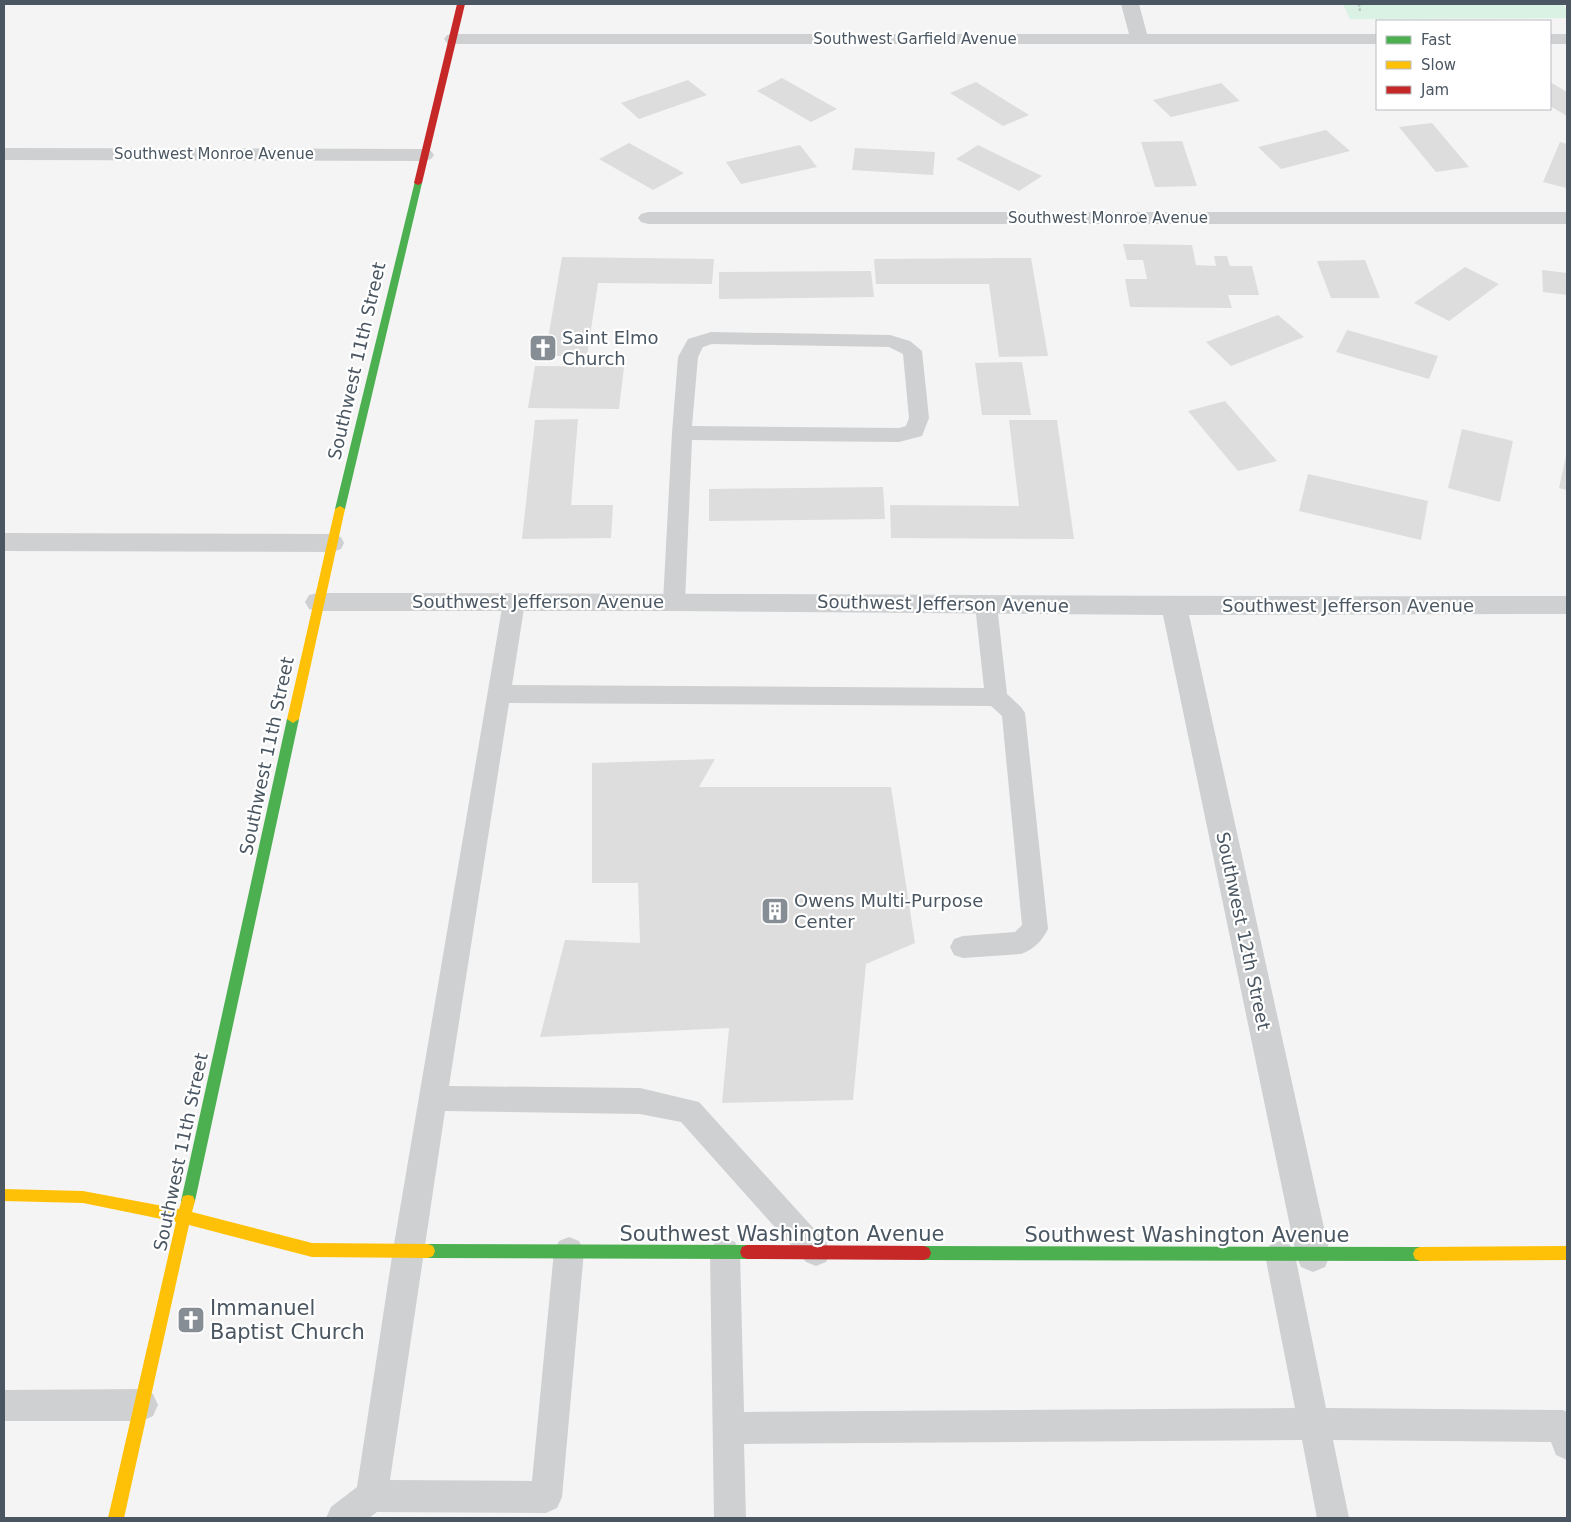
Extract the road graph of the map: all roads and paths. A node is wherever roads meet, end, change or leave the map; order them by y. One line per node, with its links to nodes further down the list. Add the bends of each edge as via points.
1 (461, 4): 3 (main road, Southwest 11th Street)
2 (1130, 4): 4 (street)
3 (453, 39): 4 (street, Southwest Garfield Avenue); 9 (main road, Southwest 11th Street)
4 (1140, 39): 5 (street, Southwest Garfield Avenue)
5 (1376, 39)
6 (1551, 39): 7 (street)
7 (1567, 39)
8 (4, 154): 9 (street, Southwest Monroe Avenue)
9 (424, 155): 14 (main road, Southwest 11th Street)
10 (648, 218): 11 (street, Southwest Monroe Avenue)
11 (1567, 218)
12 (682, 433): 12 (lane, via 688,356 695,343 711,338 890,341 912,351 919,418 915,431 899,435); 17 (lane)
13 (4, 542): 14 (street)
14 (332, 544): 15 (main road, Southwest 11th Street)
15 (318, 602): 16 (street, Southwest Jefferson Avenue); 26 (main road, Southwest 11th Street)
16 (514, 602): 17 (street, Southwest Jefferson Avenue); 21 (lane)
17 (674, 602): 19 (street, Southwest Jefferson Avenue)
18 (1567, 604): 20 (street, Southwest Jefferson Avenue)
19 (986, 605): 20 (street, Southwest Jefferson Avenue); 22 (lane)
20 (1174, 606): 33 (street, Southwest 12th Street)
21 (500, 694): 22 (lane); 24 (lane)
22 (996, 697): 23 (lane, via 1013,713 1035,928 1021,943)
23 (963, 947)
24 (433, 1098): 27 (lane); 30 (lane, via 640,1102 689,1111)
25 (4, 1195): 26 (main road, Southwest Washington Avenue, via 84,1197)
26 (185, 1217): 27 (main road, Southwest Washington Avenue, via 312,1250); 34 (main road, Southwest 11th Street)
27 (408, 1250): 28 (main road, Southwest Washington Avenue); 39 (lane)
28 (569, 1251): 29 (main road, Southwest Washington Avenue); 40 (lane)
29 (726, 1252): 30 (main road, Southwest Washington Avenue); 37 (lane)
30 (816, 1252): 32 (main road, Southwest Washington Avenue)
31 (1567, 1254): 33 (main road, Southwest Washington Avenue)
32 (1280, 1255): 33 (main road, Southwest Washington Avenue); 36 (lane)
33 (1313, 1255)
34 (142, 1405): 35 (lane); 41 (main road, Southwest 11th Street)
35 (4, 1406)
36 (1314, 1424): 37 (lane); 38 (lane, via 1562,1426); 44 (lane)
37 (728, 1428): 43 (lane)
38 (1567, 1444)
39 (372, 1496): 40 (lane); 42 (lane)
40 (548, 1508)
41 (116, 1518)
42 (342, 1518)
43 (730, 1518)
44 (1333, 1518)

